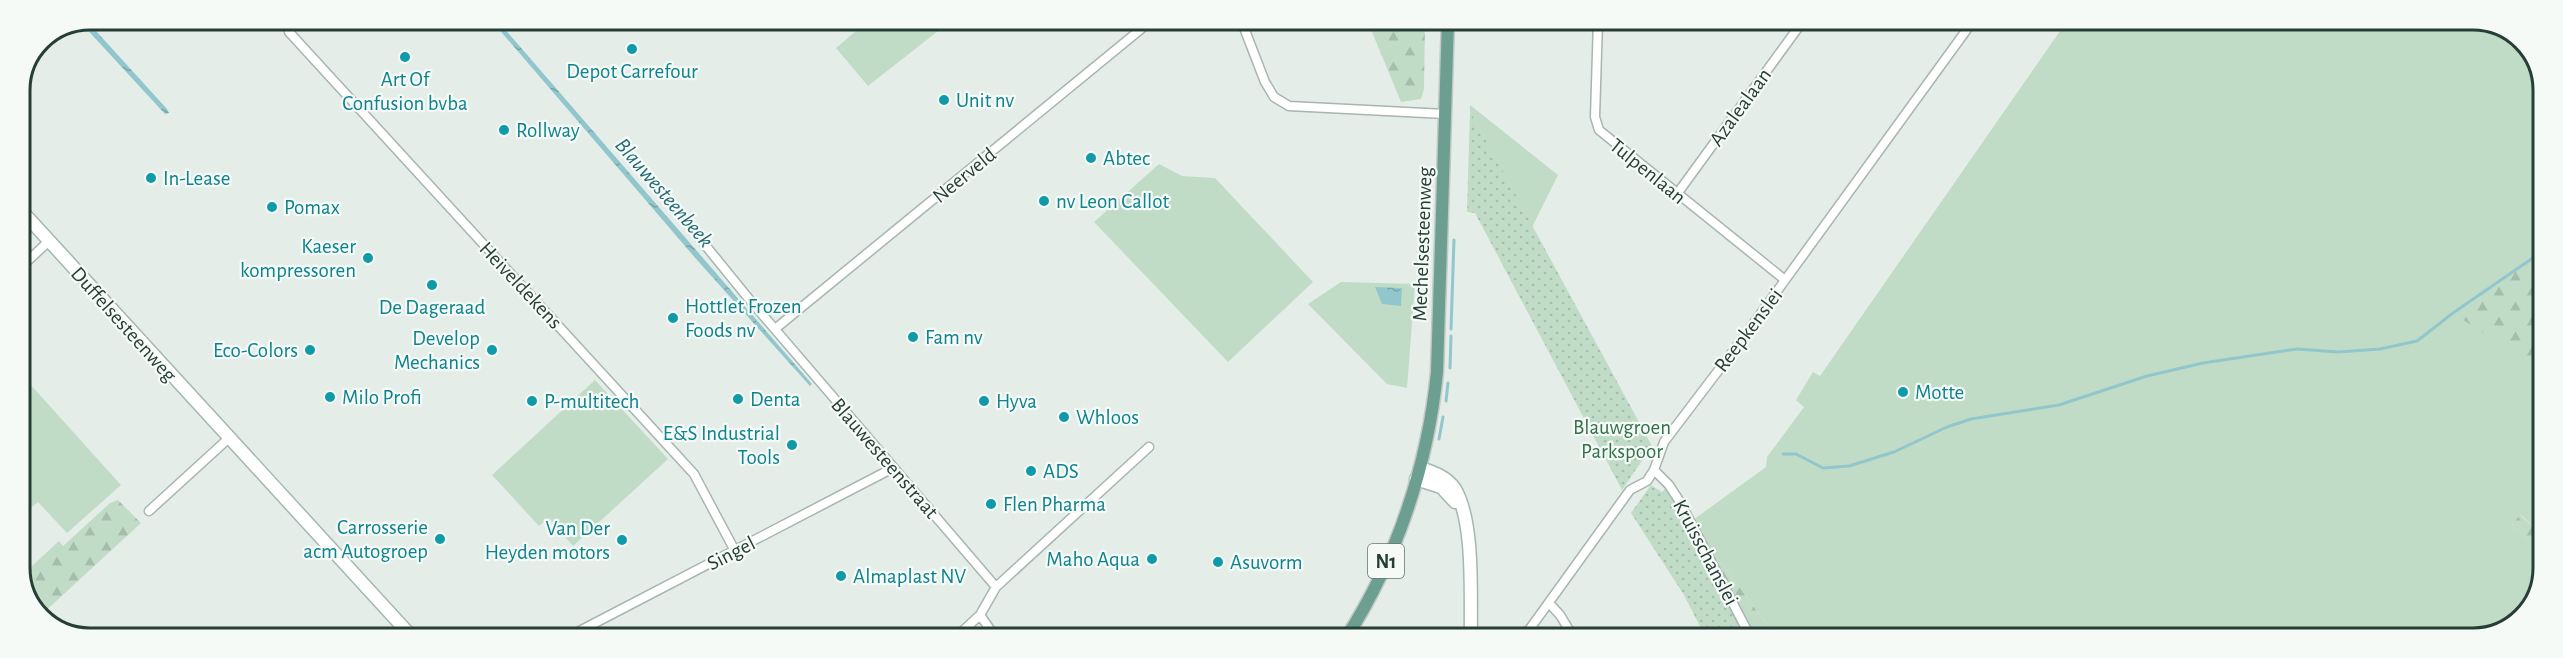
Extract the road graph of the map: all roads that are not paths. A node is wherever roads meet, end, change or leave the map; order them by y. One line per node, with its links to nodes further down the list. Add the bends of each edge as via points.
1 (1140, 30): 15 (street, Neerveld)
2 (1245, 30): 8 (street, via 1265,82 1274,97 1289,106)
3 (1448, 30): 8 (main road, Mechelsesteenweg / N1)
4 (1598, 30): 9 (street, Tulpenlaan, via 1596,126)
5 (1796, 30): 9 (street, Azalealaan)
6 (1966, 30): 14 (street, Reepkenslei)
7 (289, 32): 22 (street, Heiveldekens, via 694,474)
8 (1445, 114): 20 (main road, Mechelsesteenweg / N1, via 1437,372)
9 (1677, 194): 14 (street, Tulpenlaan)
10 (30, 220): 12 (street, Duffelsesteenweg)
11 (697, 235): 15 (street, Blauwesteenstraat)
12 (49, 241): 13 (street); 16 (street, Duffelsesteenweg)
13 (30, 259)
14 (1785, 280): 19 (street, Reepkenslei, via 1664,442)
15 (775, 329): 18 (street, Blauwesteenstraat)
16 (229, 438): 21 (street); 26 (street, Duffelsesteenweg)
17 (1149, 447): 23 (street)
18 (893, 468): 22 (street, Singel); 23 (street, Blauwesteenstraat)
19 (1654, 470): 24 (street, Reepkenslei, via 1647,481 1630,490); 34 (street, Kruisschanslei, via 1680,502)
20 (1418, 473): 30 (main road, N1, via 1379,578); 31 (street, via 1446,480 1454,489 1463,514)
21 (149, 511)
22 (735, 551): 27 (street, Singel)
23 (996, 587): 25 (street)
24 (1549, 603): 32 (street, Reepkenslei); 33 (street)
25 (980, 615): 28 (street); 29 (street)
26 (404, 628)
27 (585, 628)
28 (966, 628)
29 (989, 628)
30 (1352, 628)
31 (1471, 628)
32 (1530, 628)
33 (1568, 628)
34 (1746, 628)

